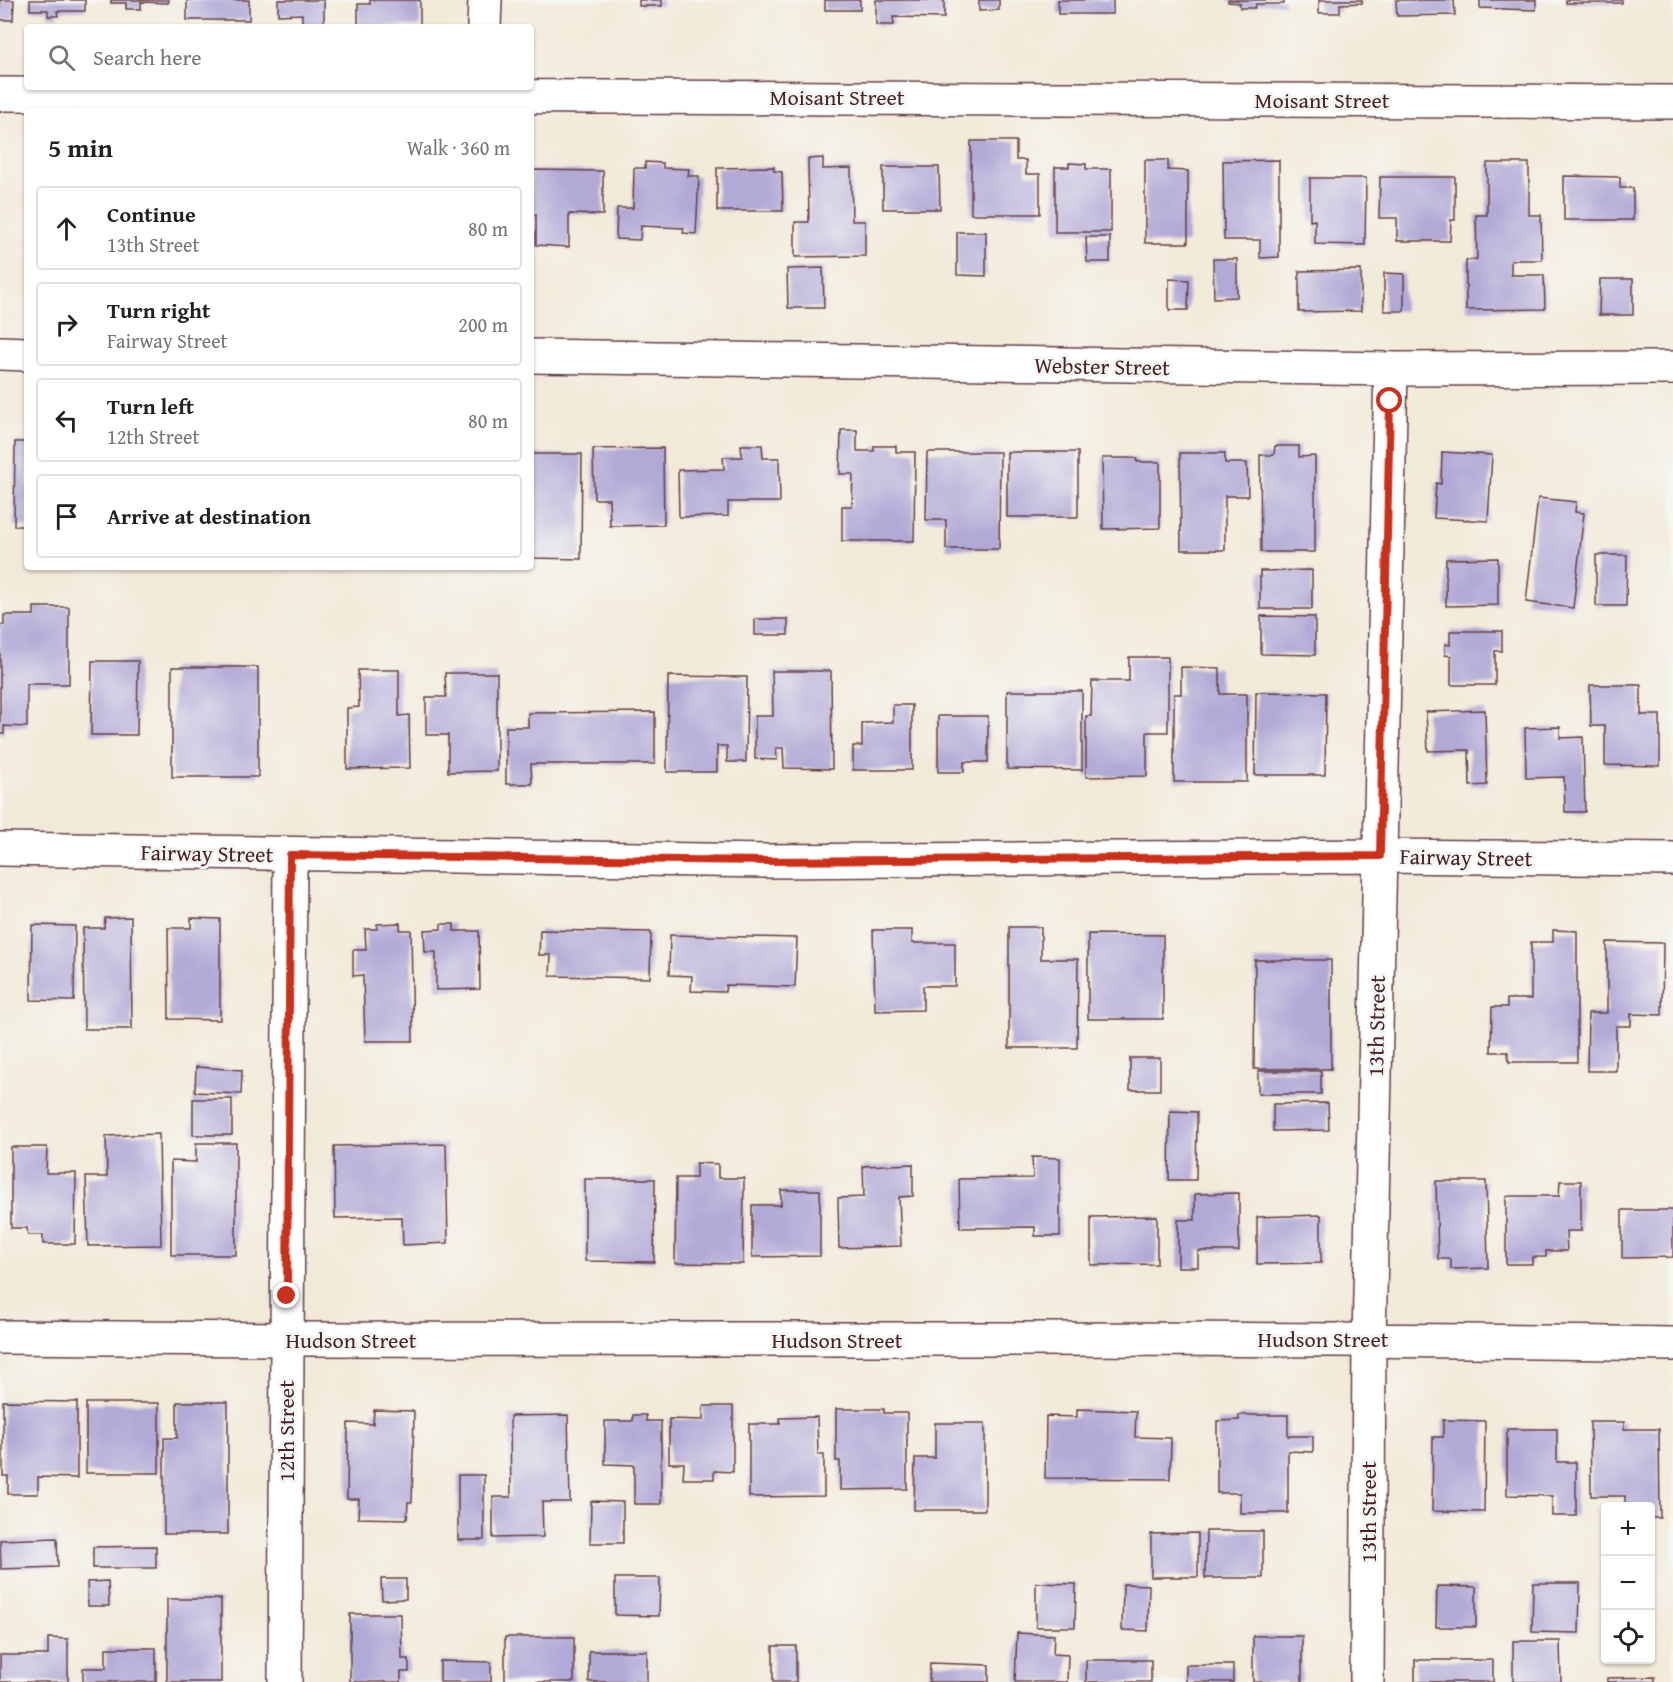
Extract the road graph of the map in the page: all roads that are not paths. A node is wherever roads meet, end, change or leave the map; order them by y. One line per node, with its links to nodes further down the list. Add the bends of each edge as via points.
1 (484, 0): 2 (street)
2 (484, 24)
3 (0, 94): 4 (street, Moisant Street)
4 (484, 98): 5 (street, Moisant Street)
5 (1673, 102)
6 (0, 354): 7 (street)
7 (24, 354)
8 (534, 356): 10 (street, Webster Street)
9 (1673, 368): 10 (street, Webster Street)
10 (1391, 369): 13 (street, 13th Street)
11 (0, 849): 12 (street, Fairway Street)
12 (290, 855): 13 (street, Fairway Street, via 766,861); 17 (street, 12th Street)
13 (1380, 856): 14 (street, Fairway Street); 16 (street, 13th Street)
14 (1673, 859)
15 (0, 1337): 17 (street, Hudson Street)
16 (1369, 1339): 17 (street, Hudson Street); 18 (street, Hudson Street); 20 (street, 13th Street)
17 (287, 1340): 19 (street, 12th Street)
18 (1673, 1344)
19 (285, 1682)
20 (1367, 1682)

